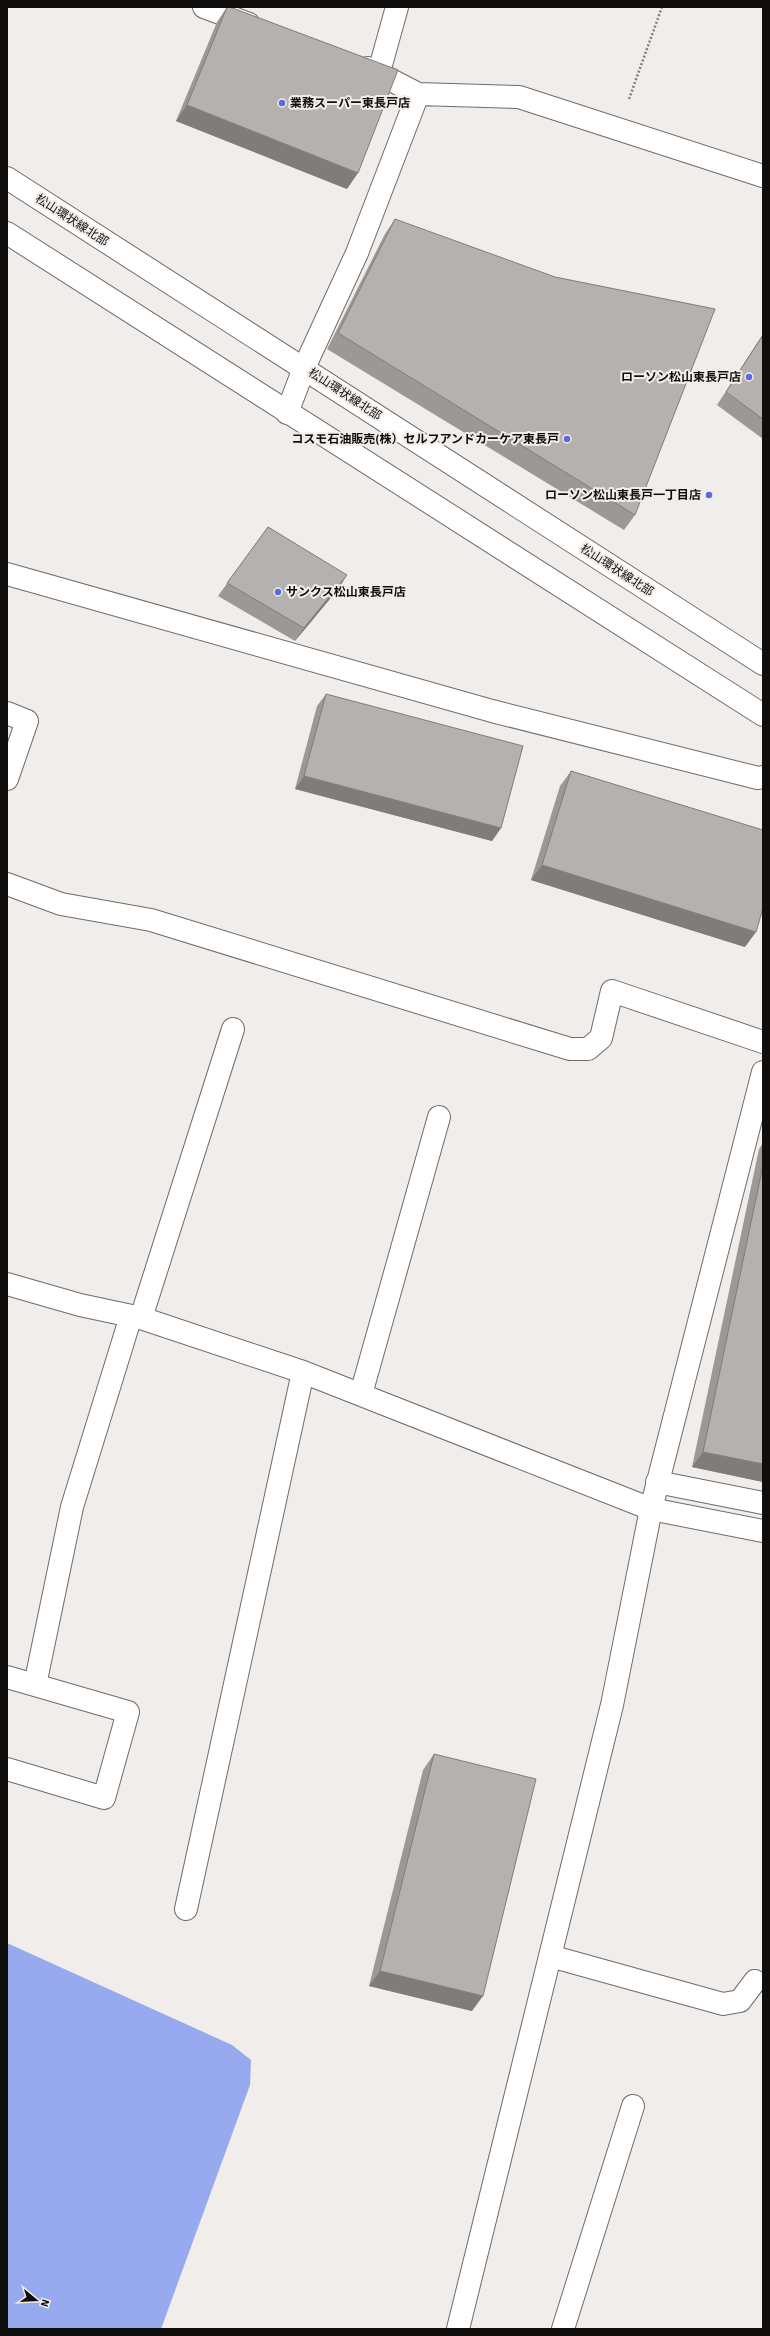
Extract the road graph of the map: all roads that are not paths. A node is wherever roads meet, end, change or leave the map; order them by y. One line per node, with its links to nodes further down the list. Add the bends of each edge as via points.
1 (204, 7): 3 (street)
2 (397, 7): 5 (street)
3 (270, 31)
4 (350, 61): 5 (street)
5 (379, 72): 6 (street)
6 (418, 94): 7 (street, via 520,97); 10 (street, via 357,253)
7 (763, 176)
8 (7, 178): 10 (street, 松山環状線北部)
9 (7, 233): 11 (street)
10 (304, 368): 11 (street); 13 (street, 松山環状線北部)
11 (287, 412): 15 (street)
12 (7, 574): 16 (street, via 492,711 758,778)
13 (763, 664)
14 (7, 713): 17 (street, via 27,721)
15 (763, 715)
16 (763, 776)
17 (7, 779)
18 (7, 884): 20 (street, via 61,904 151,920 570,1049 588,1050 601,1038 612,991)
19 (233, 1030): 24 (street)
20 (763, 1042)
21 (763, 1072): 27 (street)
22 (439, 1118): 26 (street)
23 (7, 1284): 24 (street, via 80,1305)
24 (136, 1317): 25 (street); 32 (street, via 72,1507)
25 (303, 1372): 26 (street); 34 (street)
26 (361, 1394): 29 (street)
27 (657, 1482): 28 (street); 29 (street)
28 (763, 1503)
29 (651, 1509): 30 (street); 35 (street, via 612,1705)
30 (763, 1531)
31 (7, 1677): 32 (street)
32 (35, 1685): 33 (street, via 128,1712 104,1798)
33 (7, 1769)
34 (186, 1909)
35 (550, 1956): 36 (street, via 723,2004 740,2001); 38 (street)
36 (755, 1981)
37 (633, 2106): 39 (street)
38 (458, 2329)
39 (563, 2329)

